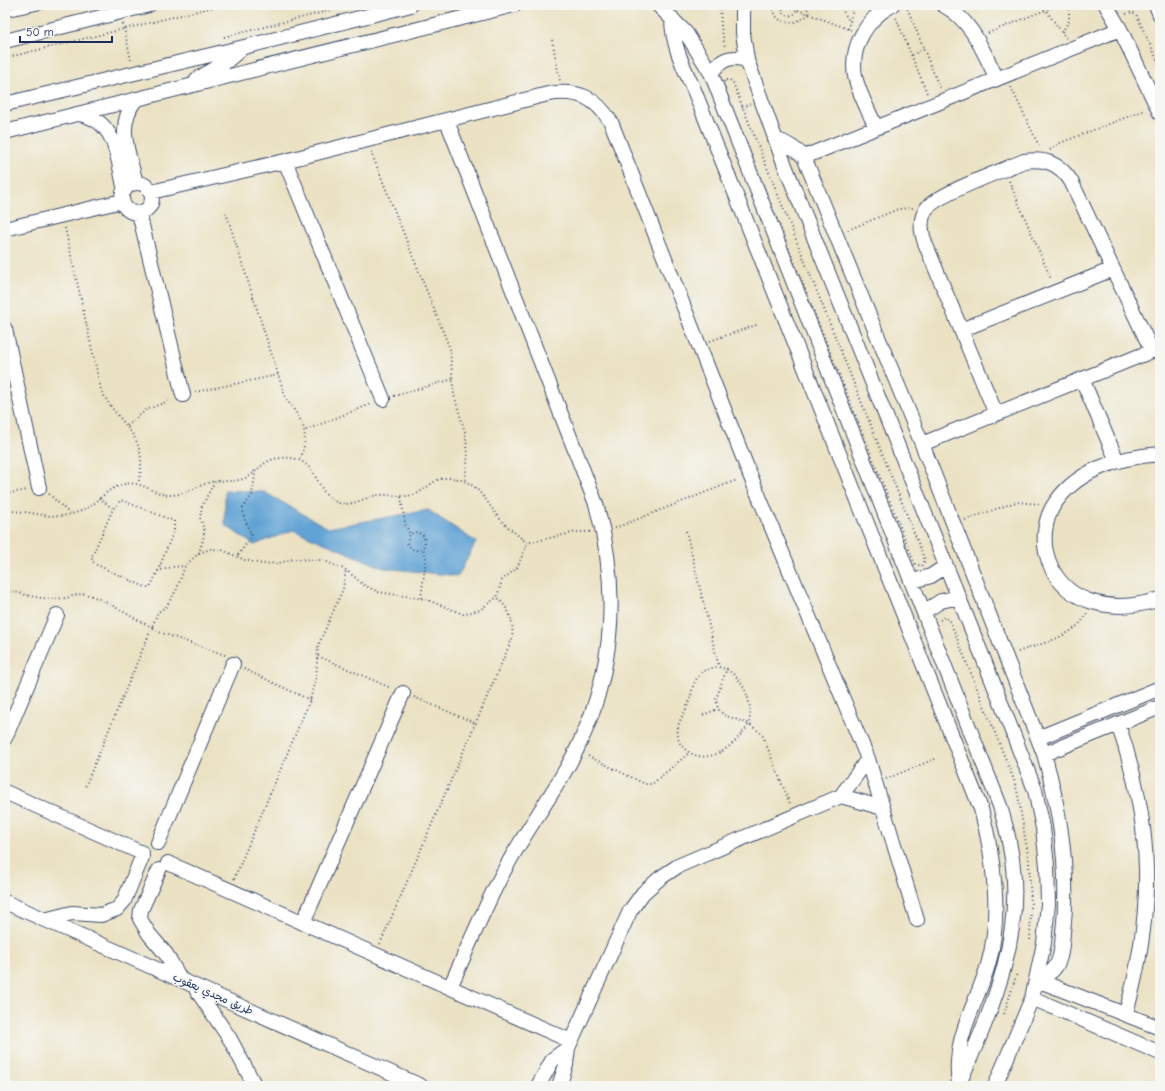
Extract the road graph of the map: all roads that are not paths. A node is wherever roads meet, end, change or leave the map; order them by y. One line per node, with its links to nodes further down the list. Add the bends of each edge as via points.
1 (42, 5): 11 (lane)
2 (149, 5): 15 (street)
3 (411, 5): 16 (street)
4 (514, 5): 20 (street)
5 (658, 5): 13 (street)
6 (743, 5): 17 (street, via 743,33)
7 (892, 5): 26 (street, via 855,32 855,78)
8 (943, 5): 19 (street, via 963,19)
9 (1156, 5): 12 (street)
10 (1112, 8): 14 (street)
11 (5, 13)
12 (1160, 15)
13 (672, 18): 18 (street, via 686,33); 87 (street, via 672,32 681,61 973,788 989,837 994,880 994,928 988,965 957,1052)
14 (1120, 29): 19 (street); 23 (street)
15 (5, 41)
16 (244, 47): 20 (street, via 211,71); 22 (street, via 132,67)
17 (747, 60): 18 (street, via 737,57 726,58 717,64); 28 (street)
18 (711, 73): 50 (street)
19 (1001, 77): 26 (street)
20 (175, 89): 21 (street)
21 (136, 99): 24 (street); 31 (street, via 125,118)
22 (5, 104)
23 (1158, 109)
24 (75, 114): 27 (street); 31 (street, via 88,116 100,122 108,131)
25 (447, 121): 30 (street); 65 (street, via 562,92 589,98 602,108 611,122 750,474); 81 (street, via 596,504 604,533 611,588 609,644 597,698 576,750 504,870)
26 (876, 128): 29 (street)
27 (5, 132)
28 (775, 139): 29 (street, via 796,148); 48 (street)
29 (804, 157): 43 (street)
30 (285, 161): 32 (street); 41 (street)
31 (128, 191): 32 (street, via 145,185); 33 (street, via 130,212); 34 (street, via 62,216)
32 (151, 192): 33 (street, via 151,203)
33 (139, 213): 40 (street)
34 (5, 229)
35 (1113, 269): 37 (street); 37 (street, via 1071,181 1060,168 1046,160 1035,159 1004,169 939,198 926,209 921,226 922,235); 38 (street)
36 (5, 330): 46 (street)
37 (961, 330): 42 (street)
38 (1156, 349): 39 (street)
39 (1082, 379): 42 (street); 45 (street)
40 (183, 395)
41 (383, 400)
42 (996, 414): 43 (street)
43 (922, 444): 47 (street)
44 (1160, 454): 45 (street)
45 (1117, 461): 52 (street, via 1079,480 1063,493 1052,509 1046,526 1045,545 1049,563 1058,580 1072,593 1088,601 1128,606)
46 (39, 488)
47 (942, 497): 48 (street); 56 (street)
48 (922, 506): 49 (street)
49 (946, 566): 50 (street, via 931,576); 51 (street)
50 (913, 581): 53 (street)
51 (959, 597): 53 (street, via 940,601); 57 (street)
52 (1160, 599)
53 (924, 611): 87 (street, via 1000,806 1010,848 1014,891 1012,935 1002,977 988,1018)
54 (57, 616): 62 (street)
55 (233, 664): 69 (street)
56 (1013, 676): 57 (street); 63 (street)
57 (994, 685): 79 (street, via 1035,790 1043,828 1048,904)
58 (1160, 688): 63 (street)
59 (403, 693): 77 (street)
60 (1160, 707): 61 (street)
61 (1118, 724): 64 (street); 83 (street, via 1143,816 1147,882 1142,947)
62 (5, 738)
63 (1038, 738): 64 (street)
64 (1044, 754): 79 (street, via 1062,832 1066,870 1066,909 1057,965 1050,974)
65 (868, 759): 67 (street); 68 (street)
66 (5, 792): 70 (street)
67 (841, 796): 68 (street); 85 (street, via 678,866 643,893 623,924)
68 (883, 808): 76 (street)
69 (158, 843): 70 (street, via 147,846); 71 (street, via 169,853)
70 (142, 855): 71 (street, via 148,868); 73 (street, via 124,901)
71 (163, 866): 74 (street, via 141,910); 77 (street, via 229,890)
72 (5, 902): 75 (street, طريق مجدي يعقوب)
73 (117, 909): 74 (street); 75 (street, via 101,915 72,913)
74 (140, 919): 78 (street, via 148,934 166,954)
75 (44, 920): 78 (street, طريق مجدي يعقوب)
76 (917, 920)
77 (303, 922): 81 (street)
78 (181, 980): 80 (street, طريق مجدي يعقوب)
79 (1037, 980): 82 (street); 83 (street)
80 (194, 985): 88 (street, via 230,1038); 89 (street, طريق مجدي يعقوب)
81 (450, 987): 85 (street)
82 (1032, 998): 86 (street); 92 (street)
83 (1126, 1013): 84 (street)
84 (1160, 1028)
85 (570, 1044): 90 (street, via 553,1059); 91 (street)
86 (1160, 1053)
87 (958, 1085)
88 (255, 1086)
89 (421, 1086)
90 (538, 1086)
91 (559, 1086)
92 (995, 1086)

